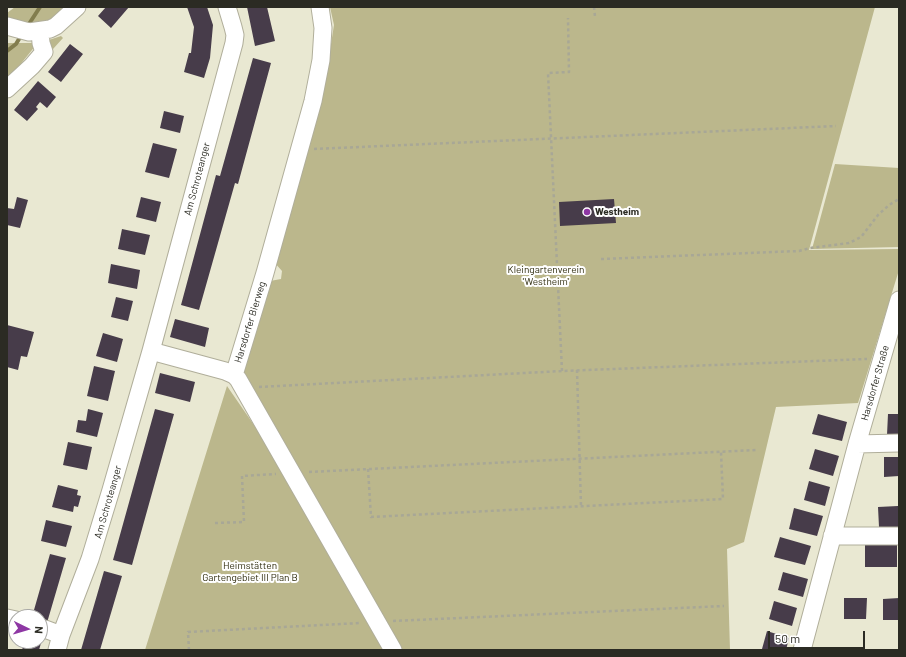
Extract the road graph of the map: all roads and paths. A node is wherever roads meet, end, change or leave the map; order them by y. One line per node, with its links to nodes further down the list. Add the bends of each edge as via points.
1 (78, 7): 8 (street, via 56,26)
2 (227, 7): 16 (street, Am Schroteanger, via 234,32 234,43)
3 (320, 7): 12 (street, Harsdorfer Bierweg, via 323,28 320,60 313,102)
4 (594, 7): 5 (path)
5 (595, 17)
6 (568, 18): 11 (path, via 569,72 548,73)
7 (7, 26): 8 (street)
8 (35, 31): 9 (street, via 44,52)
9 (7, 89)
10 (836, 126): 11 (path)
11 (552, 140): 12 (path); 19 (path)
12 (299, 150): 20 (street, Harsdorfer Bierweg)
13 (899, 199): 14 (path, via 878,215 861,237 849,243 799,251)
14 (601, 259)
15 (899, 300): 17 (street, Harsdorfer Straße)
16 (151, 351): 20 (street, via 225,371); 36 (street, Am Schroteanger, via 94,549)
17 (882, 359): 18 (path); 22 (street, Harsdorfer Straße)
18 (578, 370): 19 (path); 25 (path)
19 (562, 371): 20 (path)
20 (238, 382): 27 (street)
21 (899, 443): 22 (street)
22 (857, 444): 30 (street, Harsdorfer Straße)
23 (756, 450): 24 (path)
24 (720, 452): 25 (path); 28 (path, via 723,499)
25 (580, 459): 26 (path); 28 (path)
26 (368, 470): 27 (path); 28 (path, via 371,517)
27 (292, 473): 29 (path, via 242,476 244,522); 38 (street)
28 (581, 506)
29 (215, 523)
30 (832, 536): 31 (street); 39 (street, Harsdorfer Straße)
31 (899, 536)
32 (724, 606): 33 (path)
33 (392, 621)
34 (366, 623): 37 (path, via 188,632)
35 (48, 632): 36 (street)
36 (59, 642)
37 (188, 650)
38 (393, 650)
39 (802, 650)

